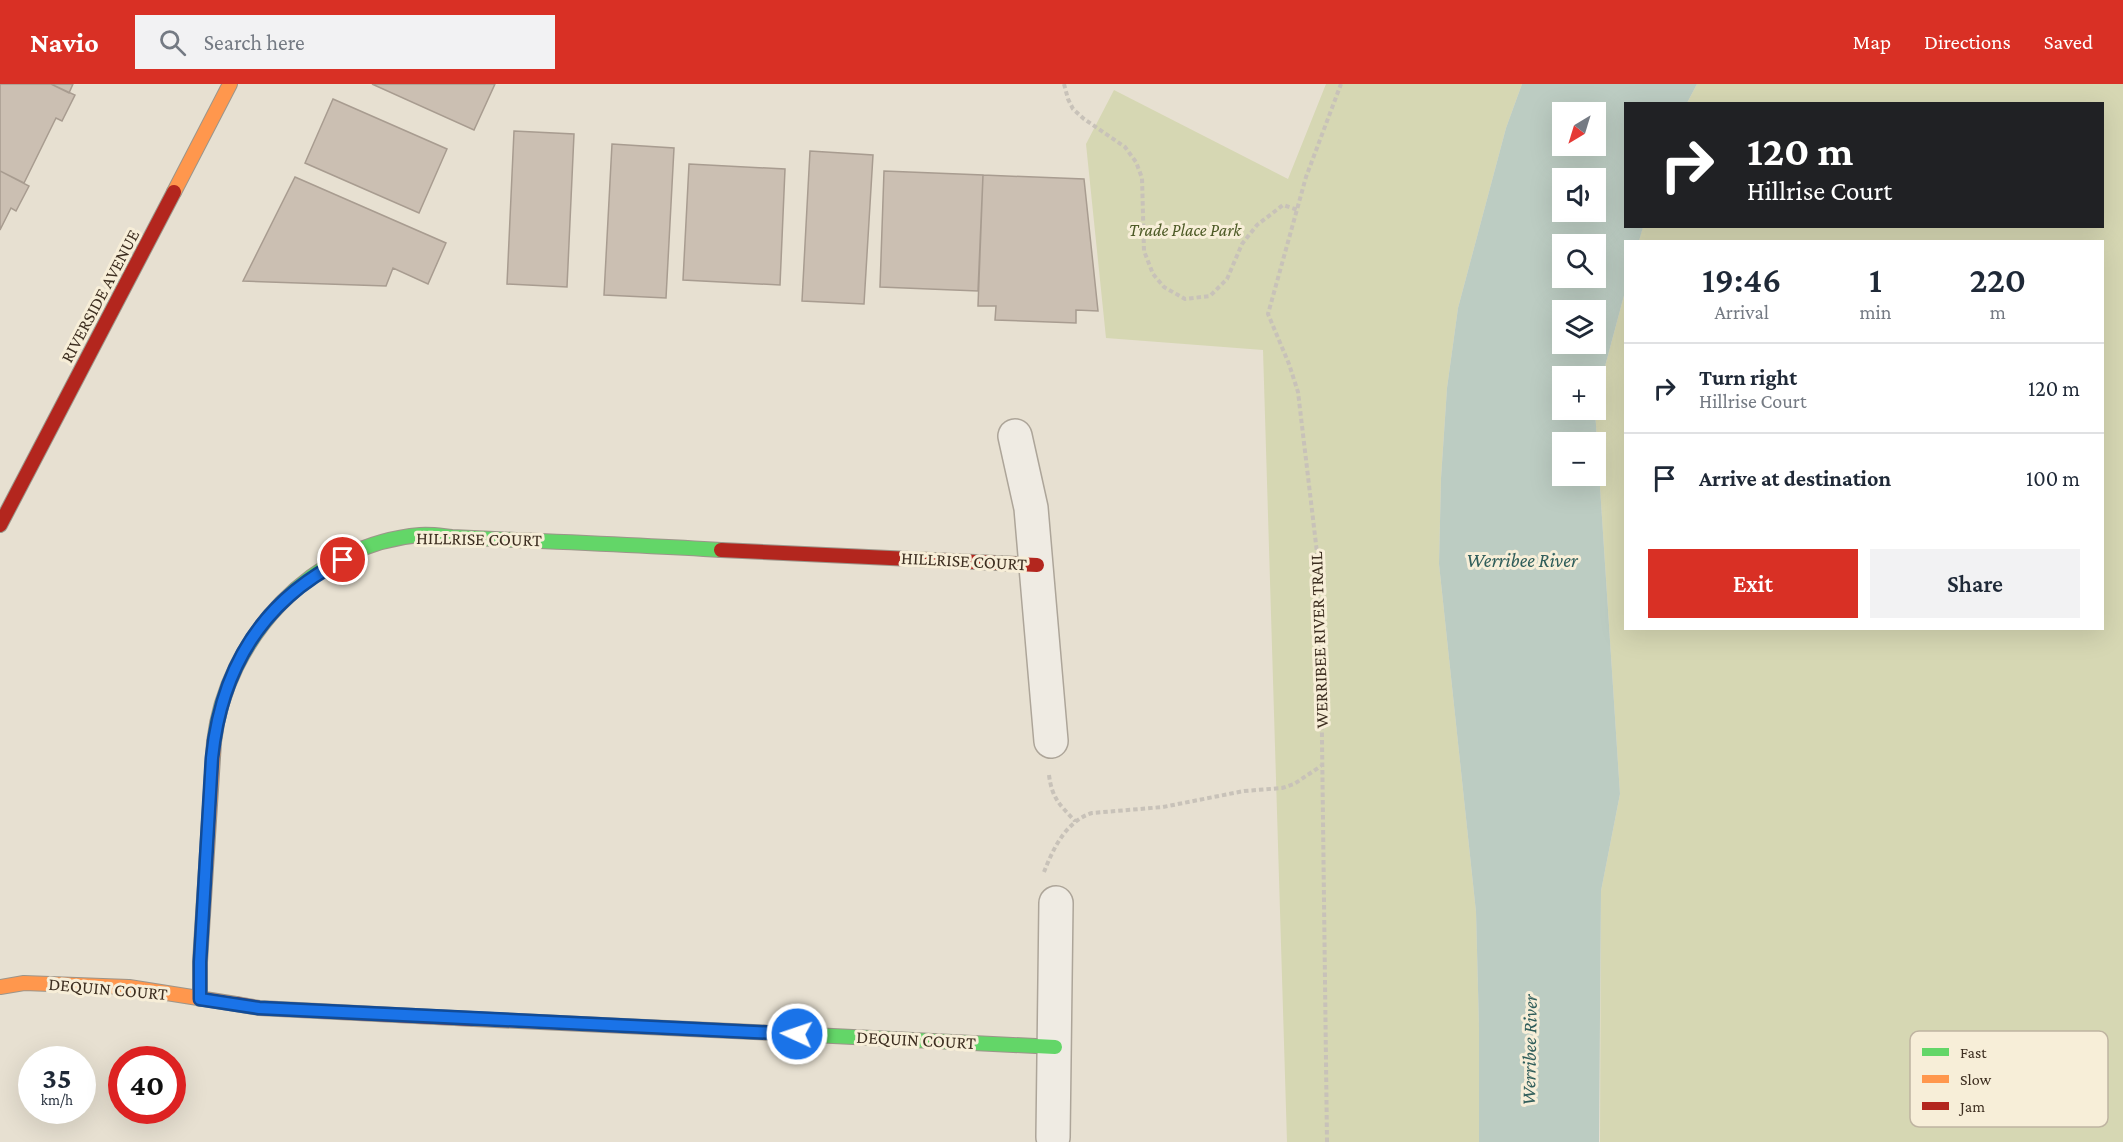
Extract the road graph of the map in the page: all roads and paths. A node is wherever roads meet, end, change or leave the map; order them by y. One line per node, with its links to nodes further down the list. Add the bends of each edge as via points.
1 (230, 84): 6 (street, RIVERSIDE AVENUE)
2 (1064, 84): 4 (path, via 1073,109 1125,147 1136,162 1142,178 1144,251 1153,274 1164,287 1185,299 1210,296 1227,279 1242,244 1257,225 1283,205)
3 (1341, 84): 4 (path, WERRIBEE RIVER TRAIL, via 1306,177)
4 (1298, 210): 9 (path, WERRIBEE RIVER TRAIL, via 1268,314 1298,392 1305,440 1320,578)
5 (1016, 436): 7 (street, HILLRISE COURT, via 1031,508)
6 (0, 525)
7 (1037, 564): 8 (street, HILLRISE COURT); 13 (street, HILLRISE COURT, via 421,535 372,546 325,568 270,614 244,650 222,698 212,758)
8 (1051, 741): 10 (path, via 1047,757 1052,793)
9 (1321, 766): 10 (path, via 1282,788 1244,791 1163,807 1092,813); 16 (path, WERRIBEE RIVER TRAIL)
10 (1075, 821): 11 (path, via 1050,857)
11 (1049, 889): 14 (street)
12 (8, 982): 13 (street, DEQUIN COURT, via 129,987)
13 (200, 999): 14 (street, DEQUIN COURT, via 259,1008)
14 (1055, 1047): 15 (street)
15 (1053, 1137)
16 (1327, 1142)

